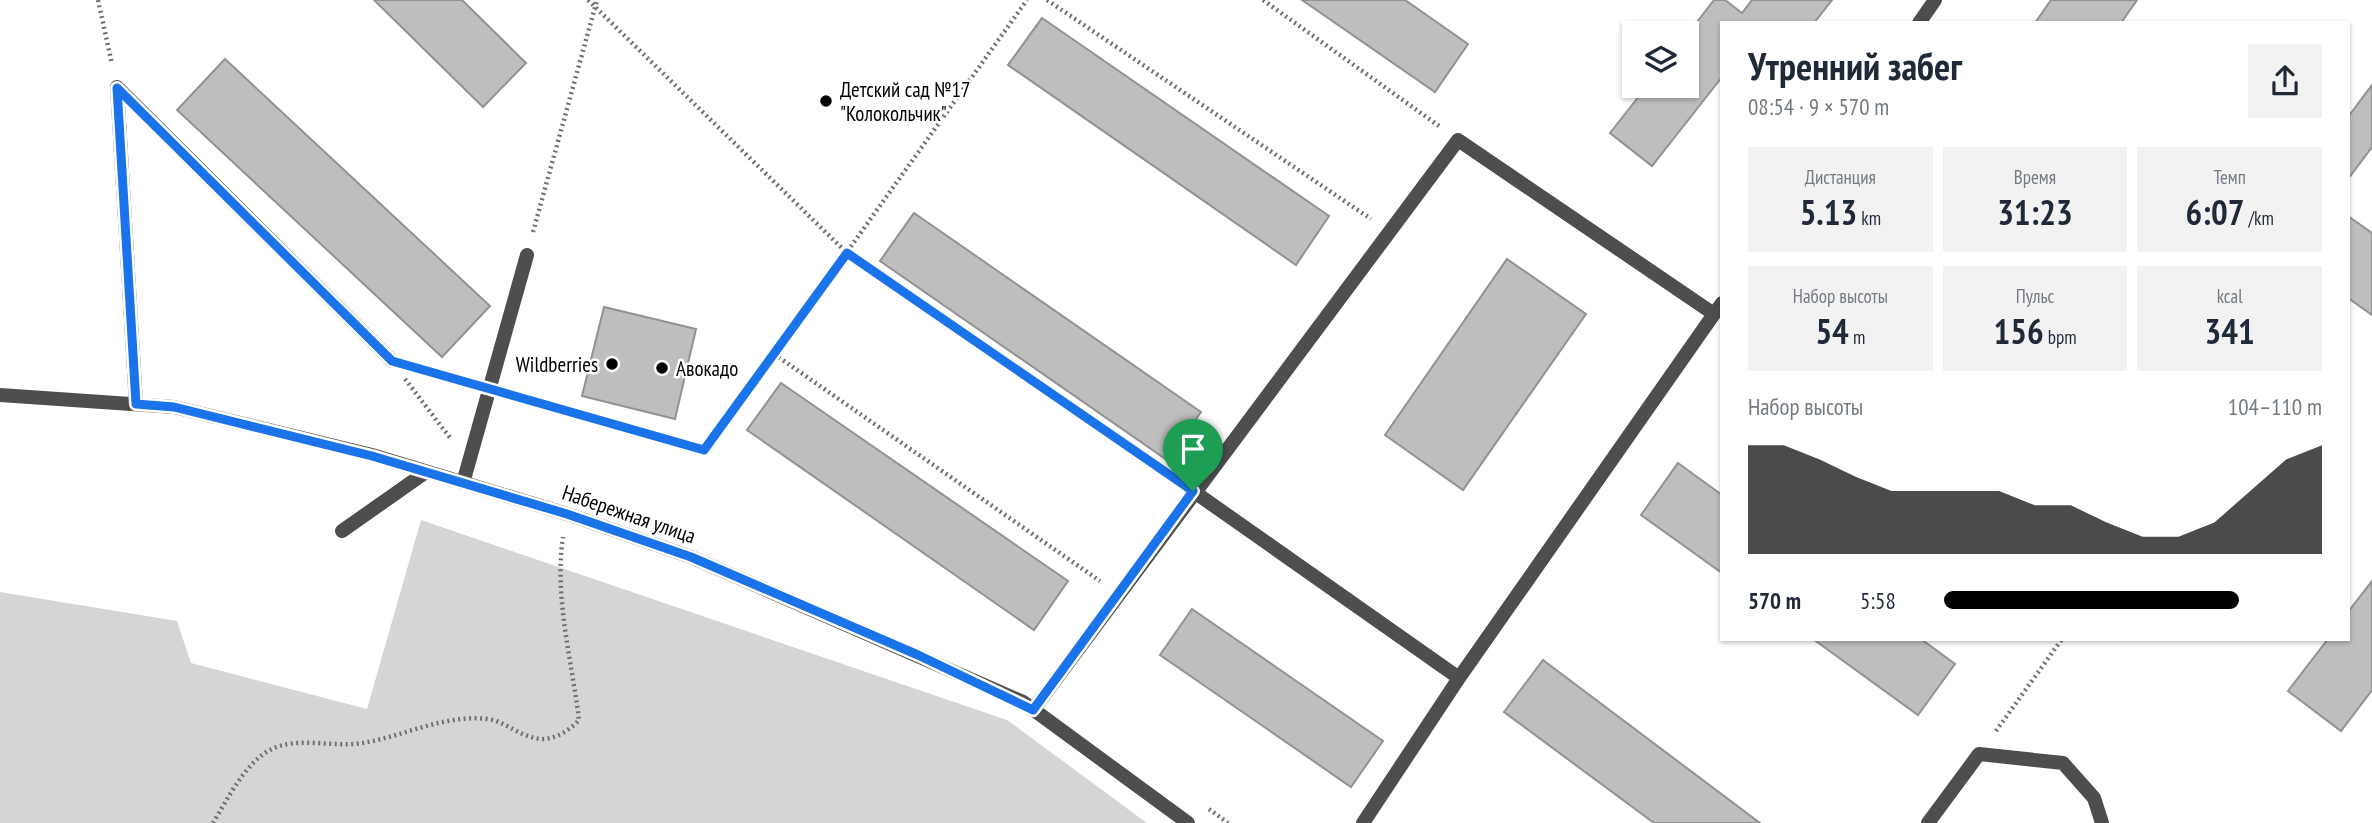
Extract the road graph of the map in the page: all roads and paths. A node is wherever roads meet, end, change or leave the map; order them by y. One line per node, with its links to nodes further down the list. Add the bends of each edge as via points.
1 (98, 0): 10 (path)
2 (588, 0): 8 (path)
3 (597, 0): 8 (path)
4 (1027, 0): 13 (path)
5 (1047, 0): 12 (path)
6 (1263, 0): 11 (path)
7 (1935, 0): 9 (street)
8 (595, 7): 13 (path); 14 (path)
9 (1920, 21)
10 (117, 88): 17 (street); 20 (street)
11 (1458, 140): 12 (street); 15 (street)
12 (1390, 231): 24 (street)
13 (847, 253): 16 (path); 24 (path)
14 (527, 256): 18 (street)
15 (1718, 309): 29 (street)
16 (774, 354): 18 (path, via 704,450); 27 (path)
17 (392, 361): 18 (path); 21 (path)
18 (490, 388): 21 (street)
19 (0, 395): 20 (street, Набережная улица)
20 (136, 404): 22 (street, Набережная улица, via 174,407)
21 (470, 464): 23 (street)
22 (426, 472): 23 (street, Набережная улица); 26 (street)
23 (463, 482): 25 (street, Набережная улица)
24 (1193, 491): 27 (street); 29 (street)
25 (567, 514): 30 (street, Набережная улица, via 691,557); 32 (path, via 560,557 579,720 570,730 545,739 522,735 491,719 458,718 361,743 272,749 241,777)
26 (342, 531)
27 (1118, 594): 30 (street)
28 (2061, 641): 31 (path)
29 (1459, 678): 34 (street)
30 (1033, 710): 33 (street, Набережная улица)
31 (1979, 754): 35 (street); 36 (street, via 2063,763 2094,798)
32 (213, 823)
33 (1188, 823)
34 (1363, 823)
35 (1928, 823)
36 (2102, 823)

